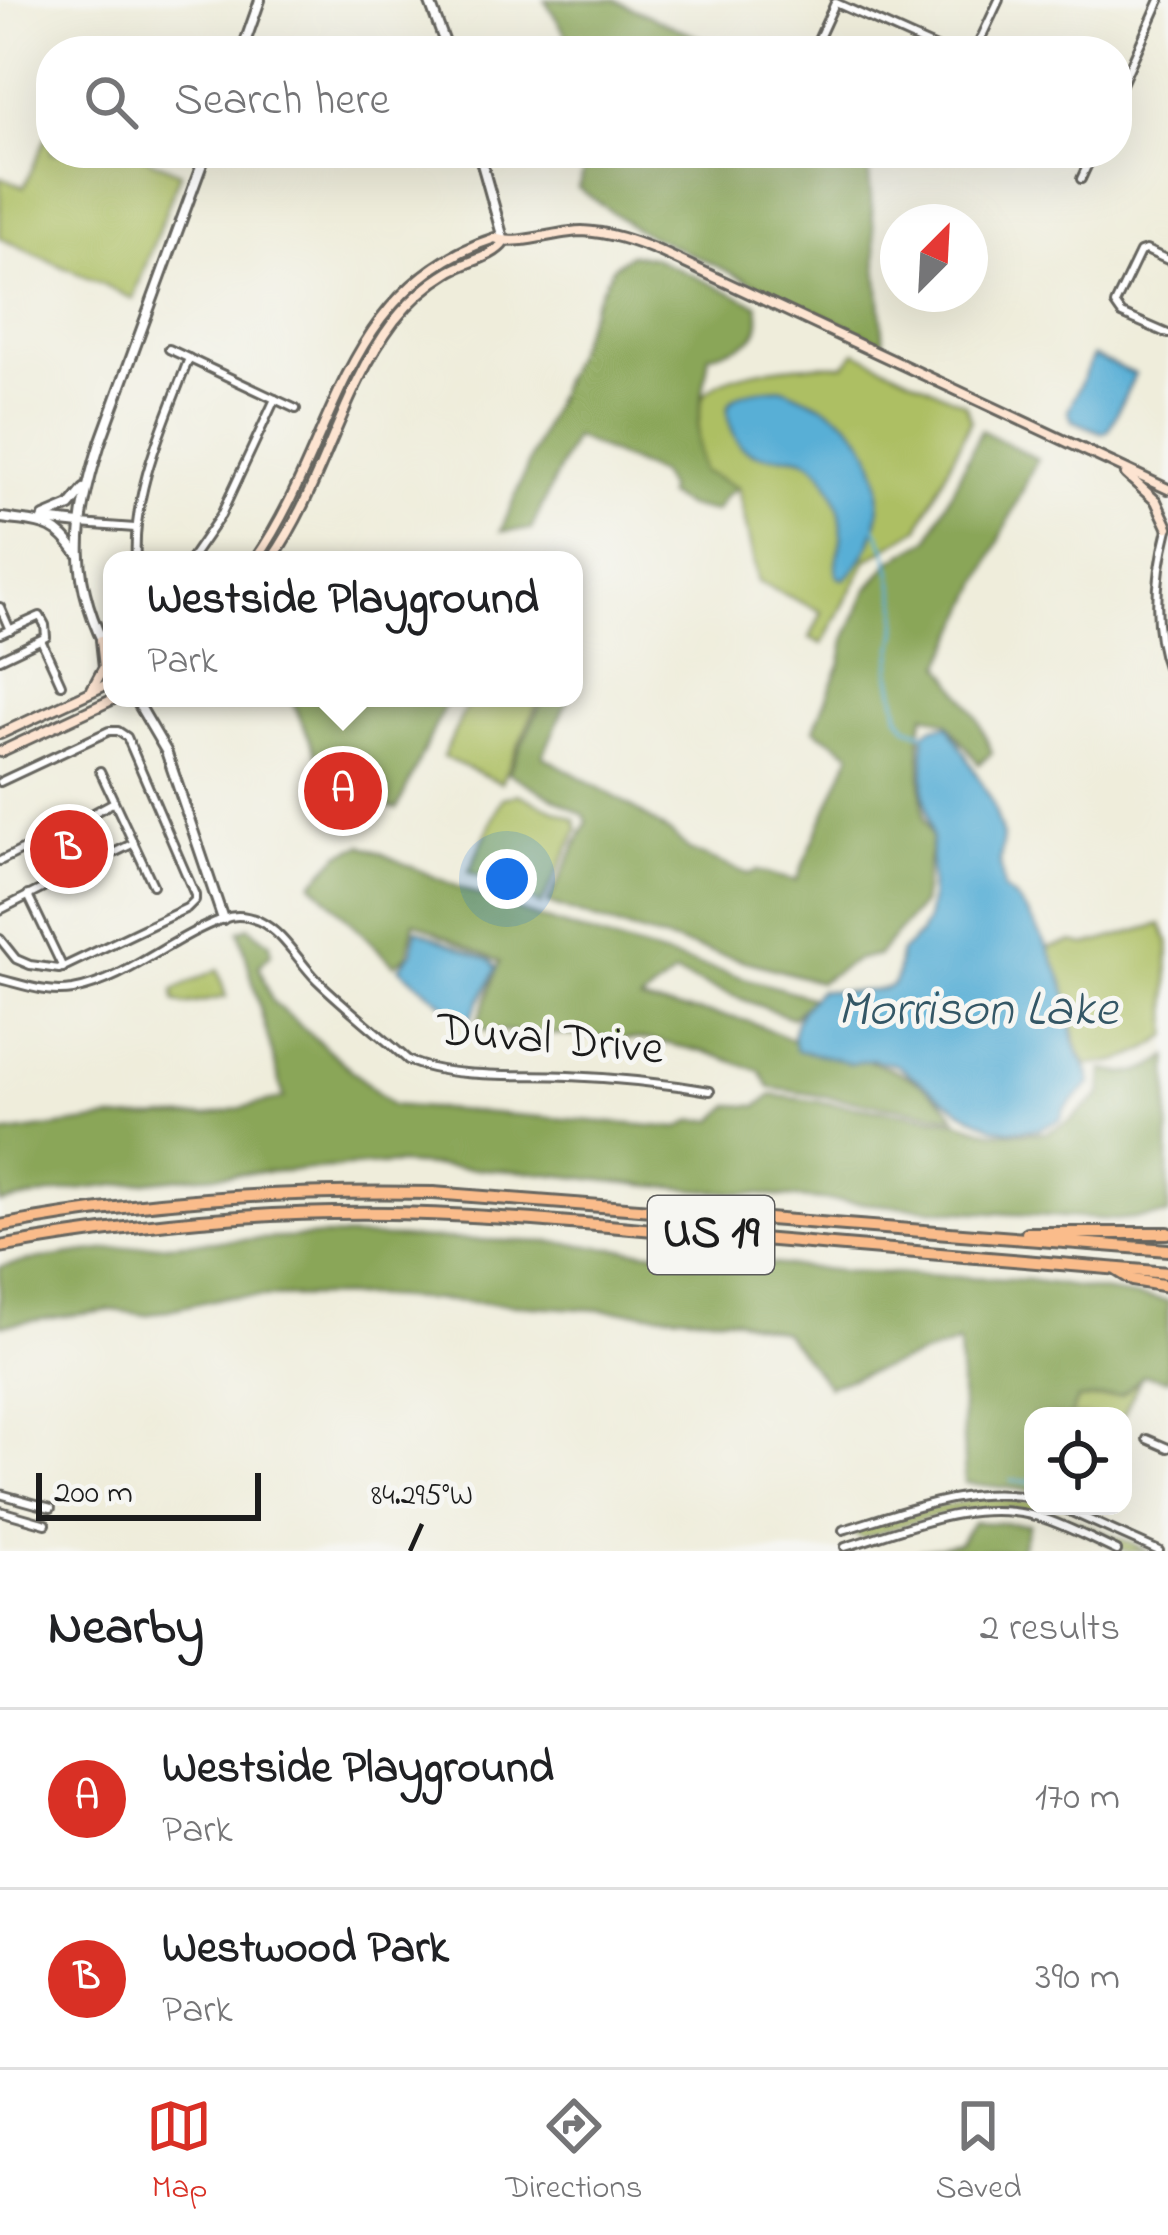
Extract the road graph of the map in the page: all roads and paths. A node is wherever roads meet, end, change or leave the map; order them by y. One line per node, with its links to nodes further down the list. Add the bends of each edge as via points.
1 (260, 0): 6 (street)
2 (428, 0): 7 (street)
3 (999, 0): 10 (street)
4 (1160, 0): 11 (street)
5 (836, 1): 8 (street); 9 (street)
6 (247, 36)
7 (442, 36)
8 (820, 36)
9 (912, 36)
10 (982, 36)
11 (1132, 62)
12 (201, 168): 24 (street)
13 (483, 168): 16 (street)
14 (1086, 168): 15 (street)
15 (1081, 179)
16 (505, 242): 23 (main road, via 581,231 632,240); 33 (main road, via 495,238 446,258 386,311 348,370); 34 (main road, via 435,280 396,319 360,375)
17 (1168, 260): 18 (street, via 1139,252 1114,304)
18 (1168, 334)
19 (170, 349): 20 (street)
20 (189, 358): 21 (street); 29 (street)
21 (275, 399): 22 (street); 32 (street)
22 (296, 409)
23 (1111, 463): 25 (main road); 30 (main road, via 1148,491)
24 (88, 482): 27 (street, via 70,506); 28 (street)
25 (1168, 489)
26 (1, 518): 27 (street); 35 (street, via 58,530)
27 (37, 520): 28 (street)
28 (80, 524): 29 (street); 35 (street)
29 (135, 528): 31 (street)
30 (1168, 528): 43 (street, via 1156,595)
31 (136, 551)
32 (196, 551)
33 (260, 551)
34 (276, 551)
35 (80, 558): 40 (street)
36 (0, 607): 37 (street)
37 (10, 630): 38 (street); 39 (street, via 40,616)
38 (0, 634)
39 (40, 640): 41 (street); 44 (street)
40 (103, 640)
41 (0, 658)
42 (103, 669): 46 (main road)
43 (1168, 670)
44 (61, 684)
45 (103, 686): 46 (main road)
46 (87, 694): 49 (main road)
47 (103, 704): 50 (main road)
48 (140, 707): 61 (street, via 166,751)
49 (0, 734)
50 (0, 752)
51 (100, 771): 53 (street)
52 (0, 782): 63 (street, via 118,731 195,895 187,908)
53 (114, 802): 54 (street); 55 (street)
54 (74, 824): 56 (street); 57 (street)
55 (134, 843): 57 (street); 58 (street)
56 (0, 861)
57 (95, 862): 59 (street)
58 (153, 885)
59 (28, 896): 60 (street); 63 (street)
60 (0, 910)
61 (223, 919): 64 (street, via 89,986 59,992); 65 (street, Duval Drive, via 262,922 325,988 418,1065)
62 (0, 939): 63 (street, via 16,959)
63 (63, 968)
64 (0, 979)
65 (710, 1091)
66 (0, 1226): 68 (highway, US 19, via 206,1198 391,1192)
67 (1168, 1233): 68 (highway)
68 (995, 1236): 70 (highway, US 19)
69 (0, 1247): 71 (highway, US 19, via 189,1221 390,1213)
70 (1168, 1250)
71 (1114, 1268): 72 (highway, US 19); 73 (highway)
72 (1168, 1273)
73 (1168, 1286)
74 (1147, 1439): 75 (street)
75 (1168, 1448)
76 (0, 1494): 78 (street)
77 (1024, 1497): 82 (street, via 958,1497)
78 (52, 1508)
79 (0, 1510): 81 (street)
80 (1078, 1515): 85 (street)
81 (46, 1524)
82 (843, 1530)
83 (845, 1546): 84 (street, via 994,1510 1041,1517)
84 (1117, 1551)
85 (1159, 1551)

